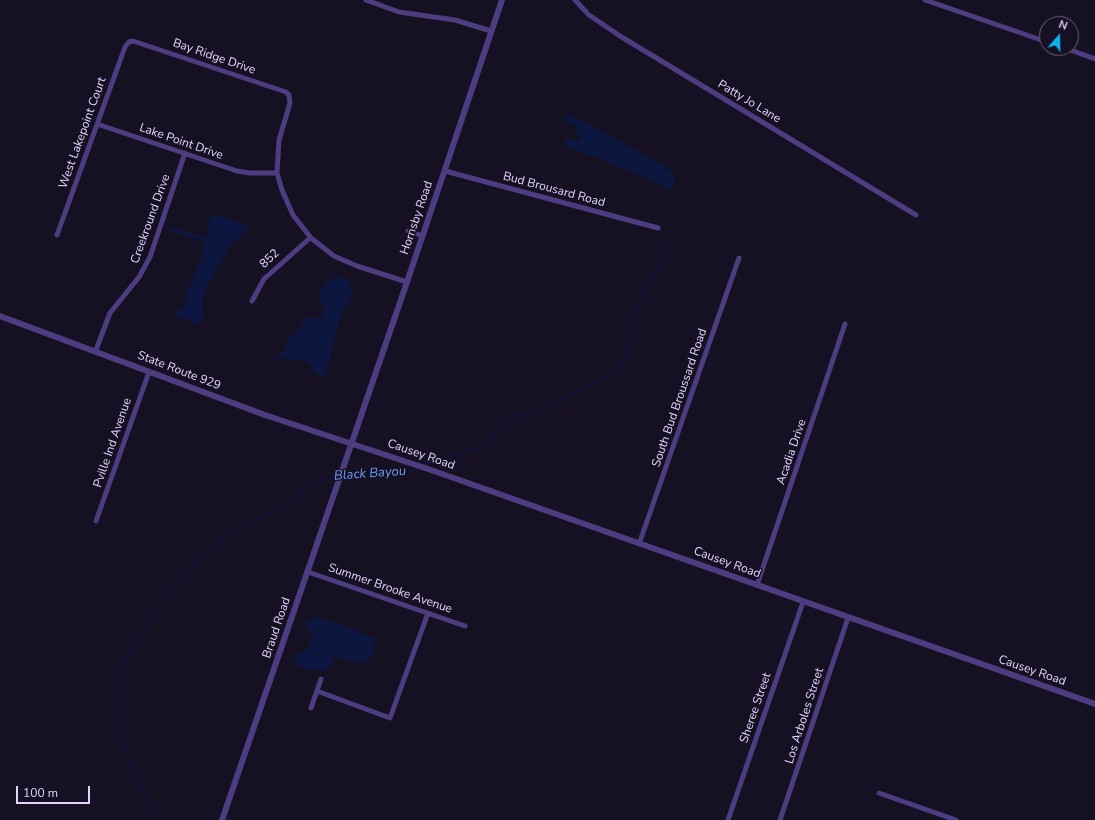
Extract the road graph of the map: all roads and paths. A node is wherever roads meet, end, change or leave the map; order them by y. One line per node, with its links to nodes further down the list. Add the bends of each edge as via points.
1 (366, 0): 5 (street, via 399,12 455,20)
2 (502, 0): 5 (street, Hornsby Road)
3 (575, 0): 14 (street, Patty Jo Lane, via 589,15 620,36)
4 (925, 0): 6 (street)
5 (491, 31): 12 (street, Hornsby Road)
6 (1039, 39)
7 (131, 41): 10 (street, West Lakepoint Court, via 125,47); 13 (street, Bay Ridge Drive, via 289,95 290,103 279,140)
8 (1079, 53): 9 (street)
9 (1095, 58)
10 (97, 124): 11 (street, Lake Point Drive); 17 (street, West Lakepoint Court)
11 (185, 154): 13 (street, Lake Point Drive, via 237,171); 25 (street, Creekround Drive, via 150,258 139,277 110,313)
12 (445, 171): 15 (street, Bud Brousard Road); 18 (street, Hornsby Road)
13 (277, 173): 19 (street, via 288,205)
14 (916, 215)
15 (658, 228)
16 (408, 232): 18 (street)
17 (57, 235)
18 (423, 236): 21 (street, Hornsby Road)
19 (310, 238): 21 (street, via 341,260); 22 (street, 852, via 264,279)
20 (739, 258): 29 (street, South Bud Broussard Road)
21 (407, 282): 27 (street, Hornsby Road)
22 (252, 302)
23 (0, 316): 25 (street, State Route 929)
24 (845, 324): 31 (street, Acadia Drive)
25 (96, 350): 26 (street, State Route 929)
26 (149, 372): 27 (street, State Route 929, via 265,415); 28 (street, Pville Ind Avenue)
27 (351, 442): 29 (street, Causey Road); 30 (street, Braud Road)
28 (96, 521)
29 (639, 544): 31 (street, Causey Road)
30 (308, 572): 33 (street, Summer Brooke Avenue); 41 (street, Braud Road)
31 (757, 585): 32 (street, Causey Road)
32 (803, 602): 34 (street, Causey Road); 42 (street, Sheree Street)
33 (428, 613): 35 (street, Summer Brooke Avenue); 37 (street, via 390,718)
34 (848, 618): 38 (street, Causey Road); 43 (street, Los Arboles Street)
35 (465, 626)
36 (320, 679): 37 (street)
37 (317, 691): 39 (street)
38 (1095, 704)
39 (311, 708)
40 (879, 793): 44 (street)
41 (222, 820)
42 (728, 820)
43 (780, 820)
44 (956, 820)

